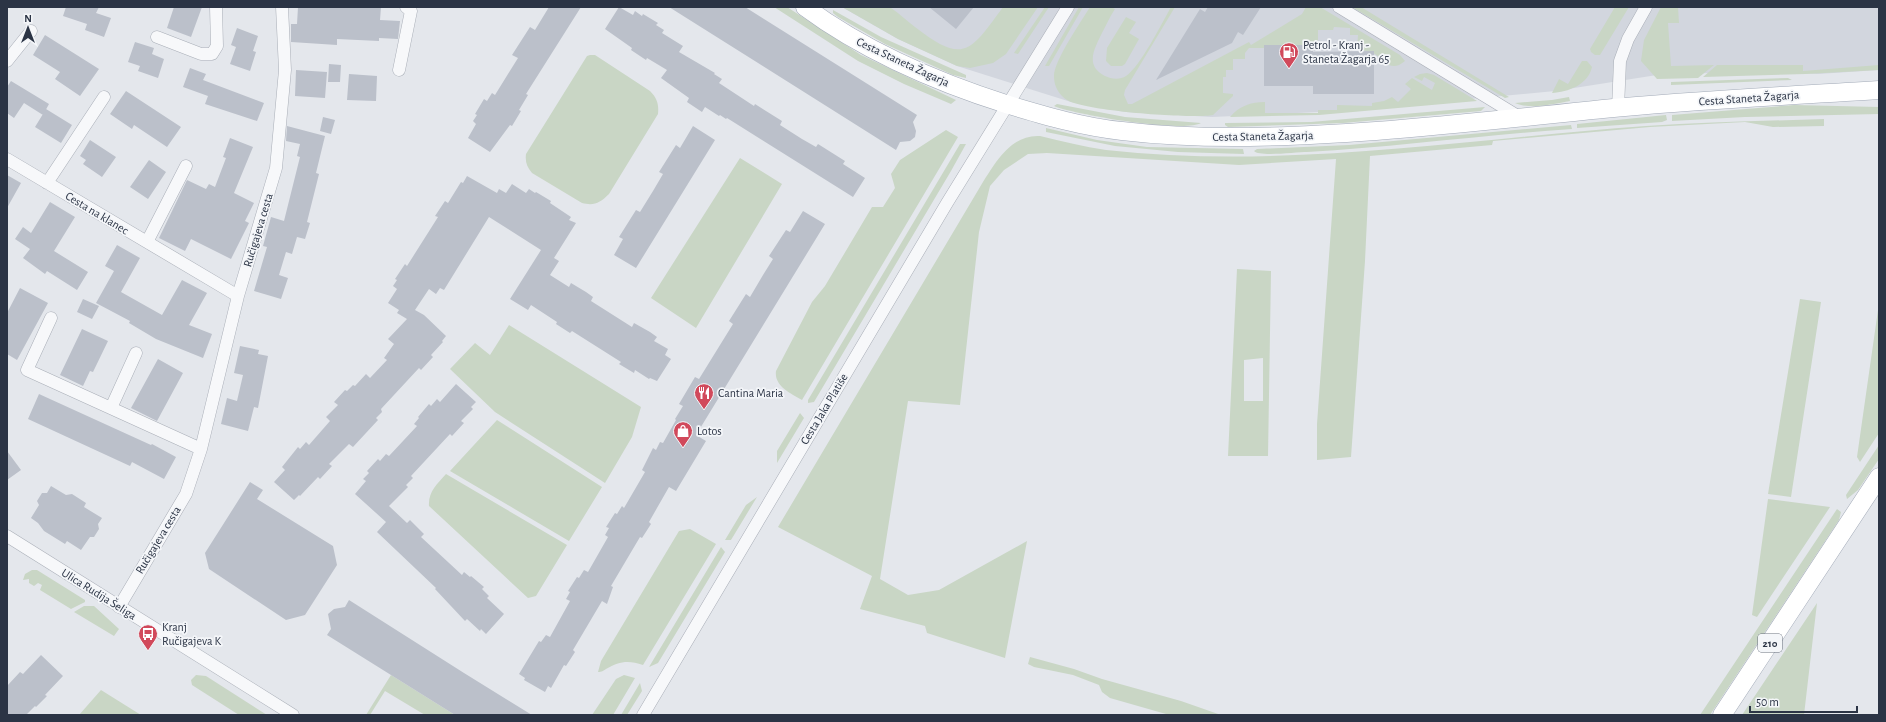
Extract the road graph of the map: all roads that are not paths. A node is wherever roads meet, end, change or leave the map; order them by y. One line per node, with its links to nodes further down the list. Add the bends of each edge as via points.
1 (216, 7): 9 (street, via 217,46 212,54 201,54)
2 (282, 7): 21 (street, Ručigajeva cesta, via 285,70 276,168)
3 (406, 7): 11 (street, via 411,11)
4 (805, 7): 14 (main road, Cesta Staneta Žagarja, via 853,39 892,60 964,91)
5 (1068, 7): 14 (street)
6 (1339, 7): 16 (street)
7 (1646, 7): 15 (street, via 1628,39 1620,61)
8 (31, 31): 10 (street)
9 (157, 38)
10 (7, 61)
11 (399, 70)
12 (1879, 90): 15 (main road, Cesta Staneta Žagarja)
13 (104, 97): 19 (street)
14 (1007, 104): 16 (main road, Cesta Staneta Žagarja, via 1092,127 1199,137 1305,136); 30 (street, Cesta Jaka Platiše)
15 (1618, 108): 16 (main road, Cesta Staneta Žagarja)
16 (1521, 118)
17 (7, 159): 19 (street, Cesta na klanec)
18 (186, 166): 20 (street)
19 (47, 183): 20 (street, Cesta na klanec)
20 (147, 242): 21 (street, Cesta na klanec)
21 (238, 296): 25 (street, Ručigajeva cesta)
22 (51, 318): 24 (street, via 27,370)
23 (136, 353): 24 (street)
24 (111, 408): 25 (street)
25 (201, 449): 28 (street, Ručigajeva cesta, via 186,494)
26 (1879, 477): 31 (main road, 210)
27 (7, 536): 28 (street, Ulica Rudija Šeliga)
28 (119, 606): 29 (street, Ulica Rudija Šeliga)
29 (293, 715)
30 (643, 715)
31 (1722, 715)

